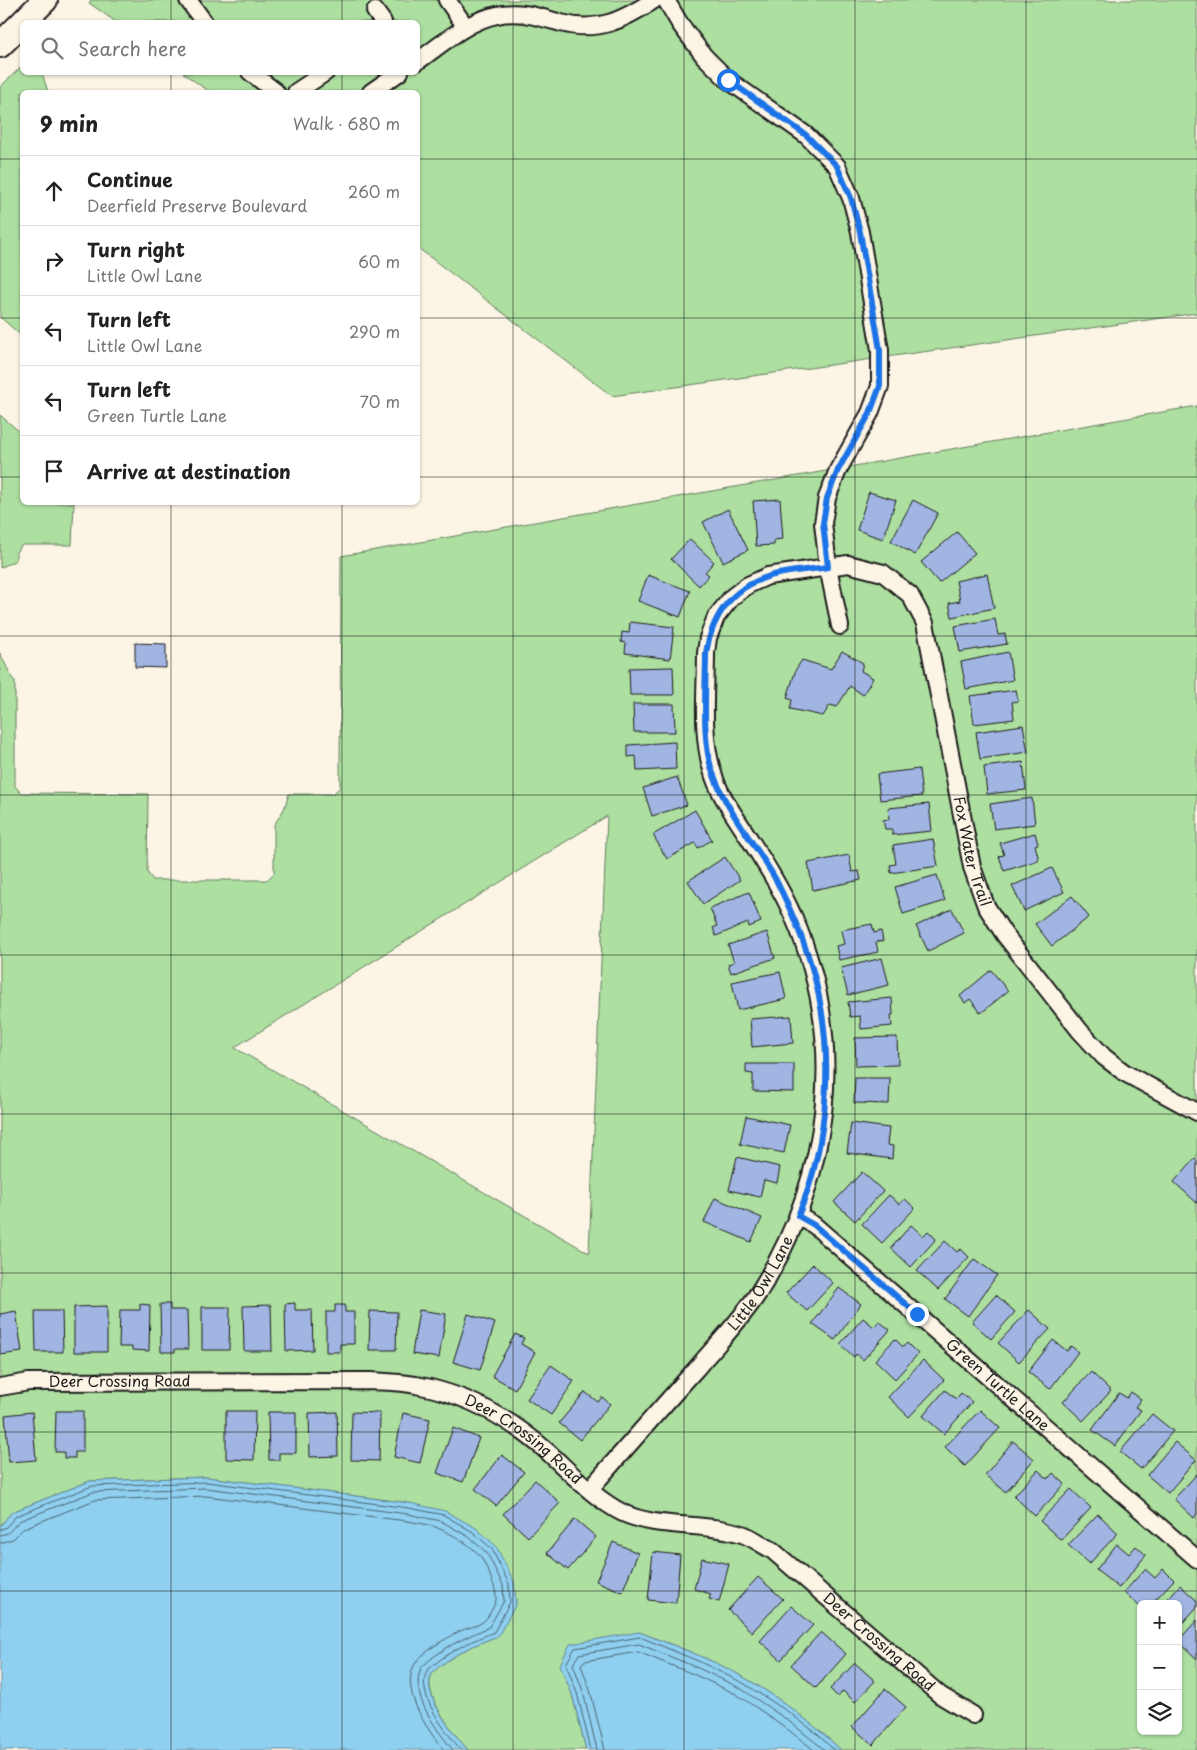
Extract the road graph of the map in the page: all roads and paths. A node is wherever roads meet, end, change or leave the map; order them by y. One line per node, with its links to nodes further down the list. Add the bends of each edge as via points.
1 (45, 0): 8 (highway)
2 (188, 0): 9 (street)
3 (447, 0): 11 (street)
4 (498, 0): 7 (street)
5 (654, 0): 7 (street, via 628,17 591,27)
6 (666, 0): 20 (street, via 704,56 728,80 806,135 837,166 851,198 880,350 880,386 870,413 838,470 827,498 823,523)
7 (512, 14): 11 (street, via 484,18)
8 (25, 20)
9 (203, 20)
10 (20, 25): 12 (highway)
11 (466, 28): 13 (street)
12 (0, 45)
13 (420, 59)
14 (254, 75): 17 (street)
15 (322, 75): 18 (street)
16 (396, 75): 19 (street)
17 (273, 90)
18 (299, 90)
19 (374, 90)
20 (828, 567): 21 (street); 22 (street, Fox Water Trail, via 848,564 883,573 910,595 926,623 972,867 986,906 1004,934 1104,1057 1125,1073); 23 (street, Little Owl Lane, via 768,576 748,585 732,597 716,617 706,653 706,744 712,772 721,793 775,879 794,919 812,968 822,1011 826,1053 824,1108 817,1153)
21 (840, 626)
22 (1197, 1112)
23 (798, 1216): 25 (street, Little Owl Lane, via 758,1294); 26 (street, Green Turtle Lane, via 814,1225)
24 (0, 1387): 25 (street, Deer Crossing Road, via 29,1382 371,1381 416,1385 464,1397 506,1419)
25 (590, 1489): 27 (street, Deer Crossing Road, via 608,1505 638,1519 743,1534 772,1550 940,1695)
26 (1197, 1559)
27 (973, 1715)

